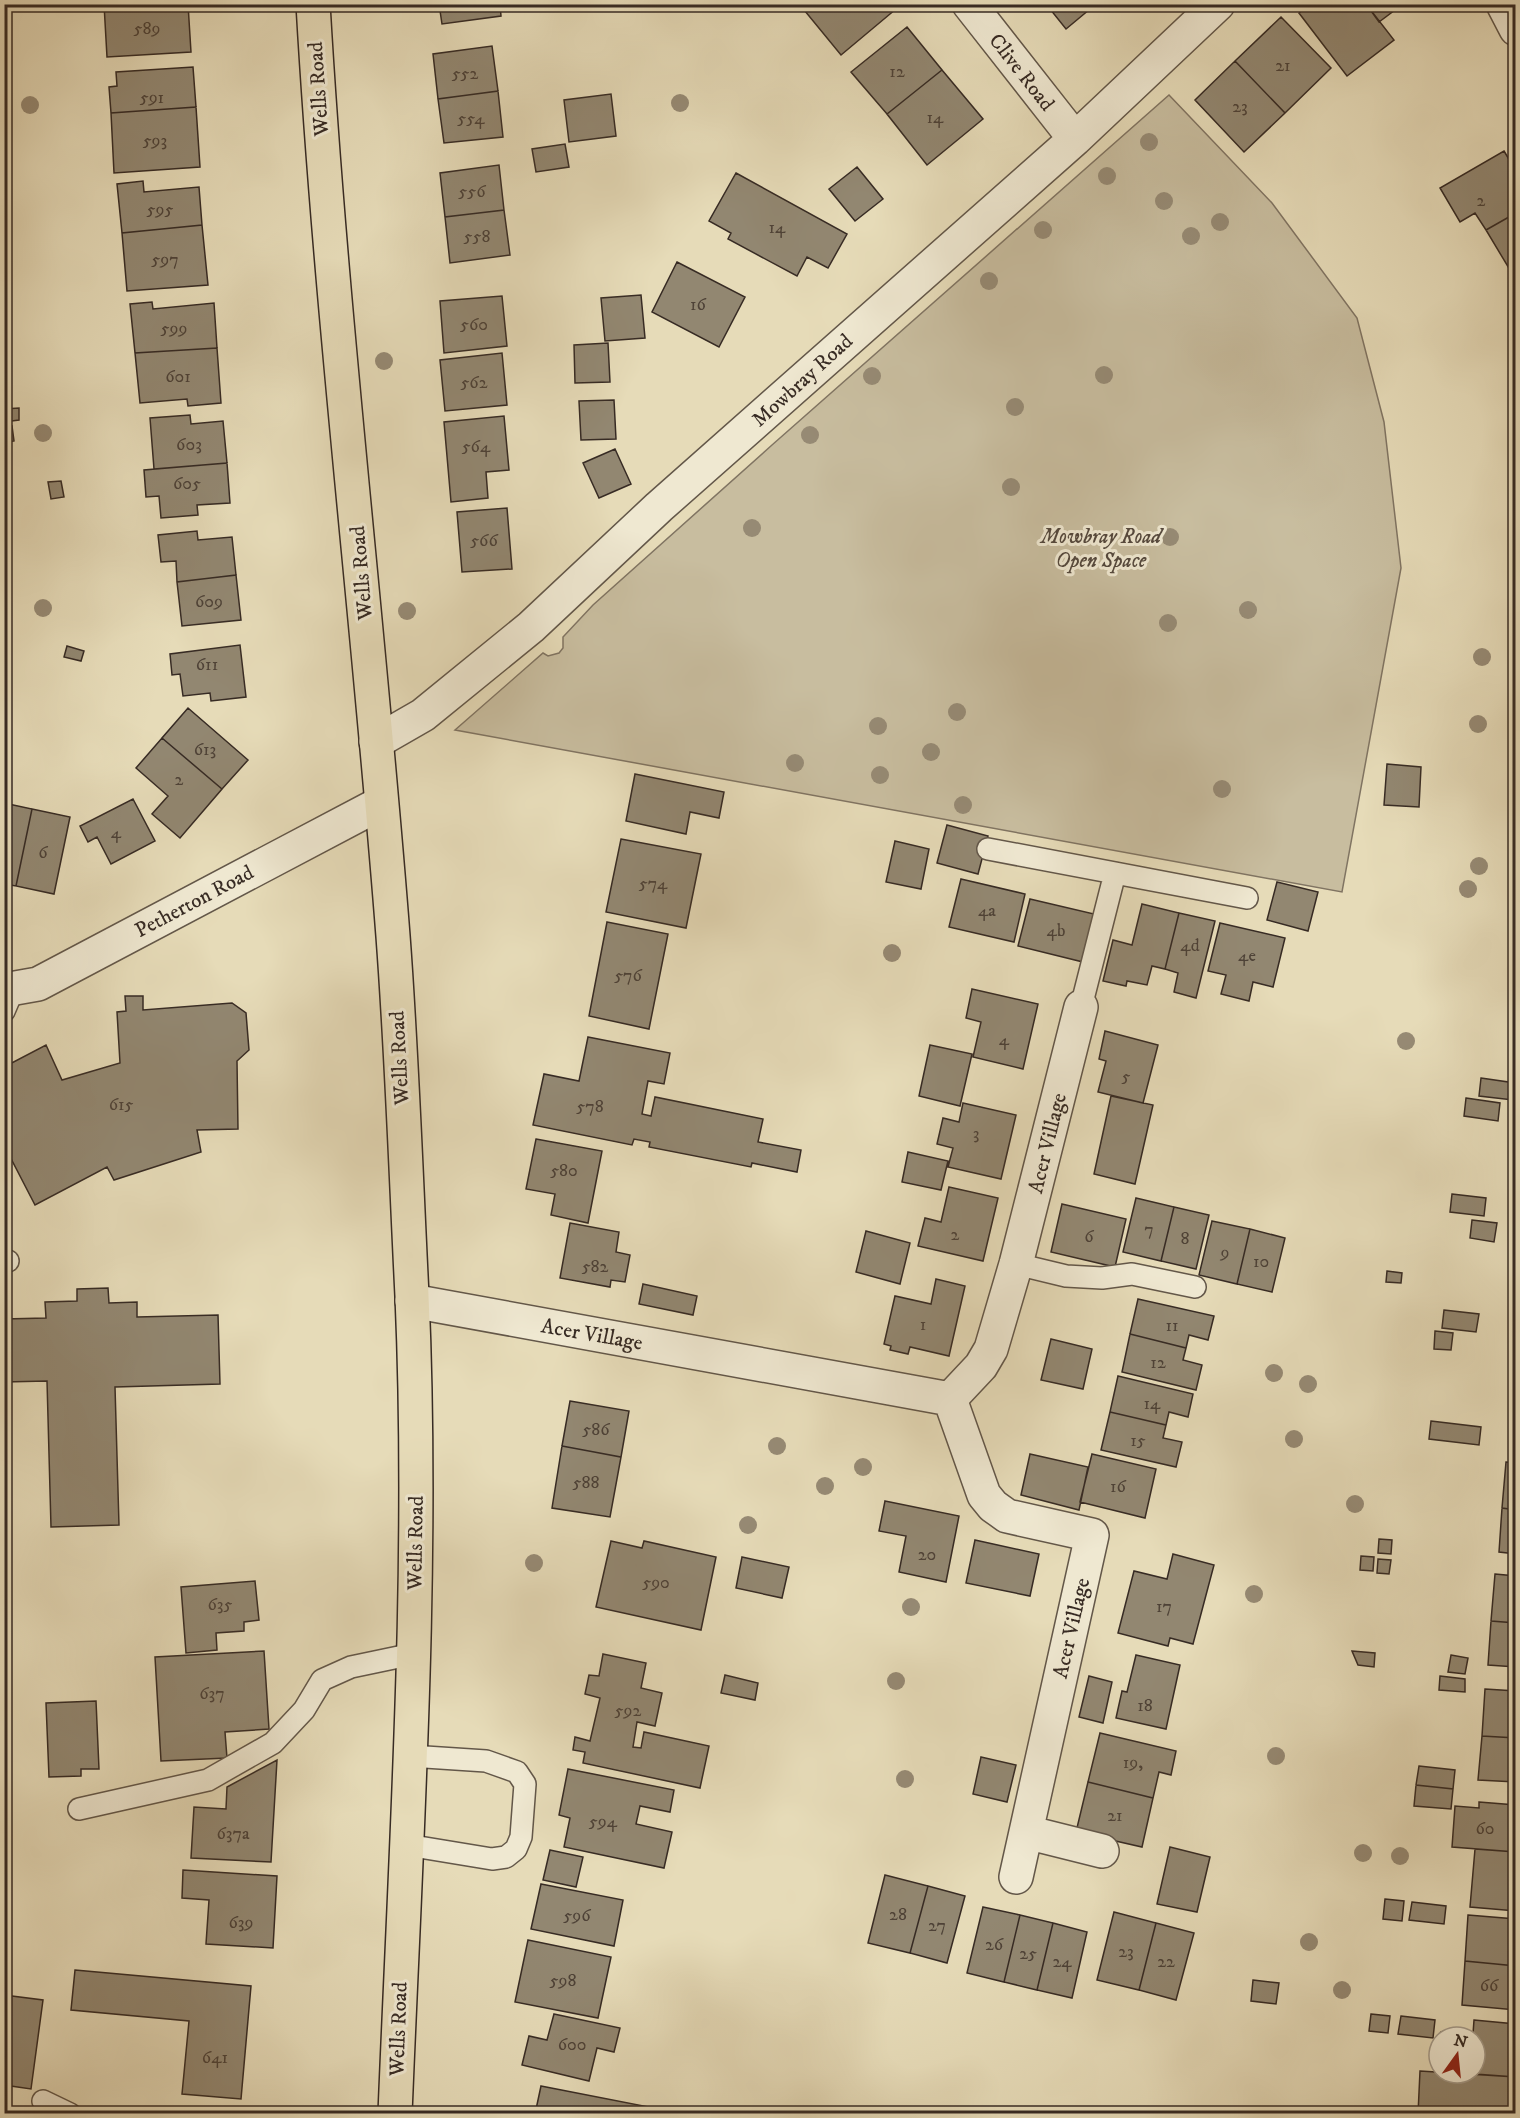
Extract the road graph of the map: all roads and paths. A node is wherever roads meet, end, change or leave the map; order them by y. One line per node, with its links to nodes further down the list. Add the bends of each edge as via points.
1 (313, 4): 7 (highway, Wells Road, via 326,205)
2 (969, 4): 6 (street, Clive Road)
3 (1218, 4): 6 (street, Mowbray Road)
4 (1503, 4): 5 (street)
5 (1515, 29)
6 (1075, 139): 7 (street, Mowbray Road, via 659,507 531,627 423,715)
7 (376, 741): 8 (highway, Wells Road)
8 (381, 803): 12 (street, Petherton Road); 16 (highway, Wells Road, via 393,939)
9 (988, 849): 10 (lane)
10 (1115, 873): 11 (lane); 13 (lane, Acer Village)
11 (1247, 898)
12 (7, 997)
13 (1081, 1007): 14 (street, Acer Village)
14 (1016, 1264): 15 (lane, via 1066,1276 1102,1278 1132,1274); 17 (street, Acer Village, via 991,1349 981,1366)
15 (1195, 1287)
16 (412, 1301): 17 (street, Acer Village); 18 (highway, Wells Road, via 416,1469)
17 (950, 1399): 21 (street, Acer Village, via 984,1495 993,1506 1007,1516 1092,1535)
18 (413, 1654): 19 (highway, Wells Road); 20 (lane, via 351,1668 322,1680 304,1710 273,1743 208,1779)
19 (410, 1756): 22 (highway, Wells Road); 22 (lane, via 486,1761 517,1772 525,1784 521,1837 516,1849 506,1857 492,1859)
20 (79, 1809)
21 (1026, 1832): 23 (street); 24 (street, Acer Village)
22 (407, 1845): 27 (highway, Wells Road)
23 (1102, 1851)
24 (1016, 1877)
25 (43, 2101): 26 (lane)
26 (70, 2114)
27 (395, 2114)

